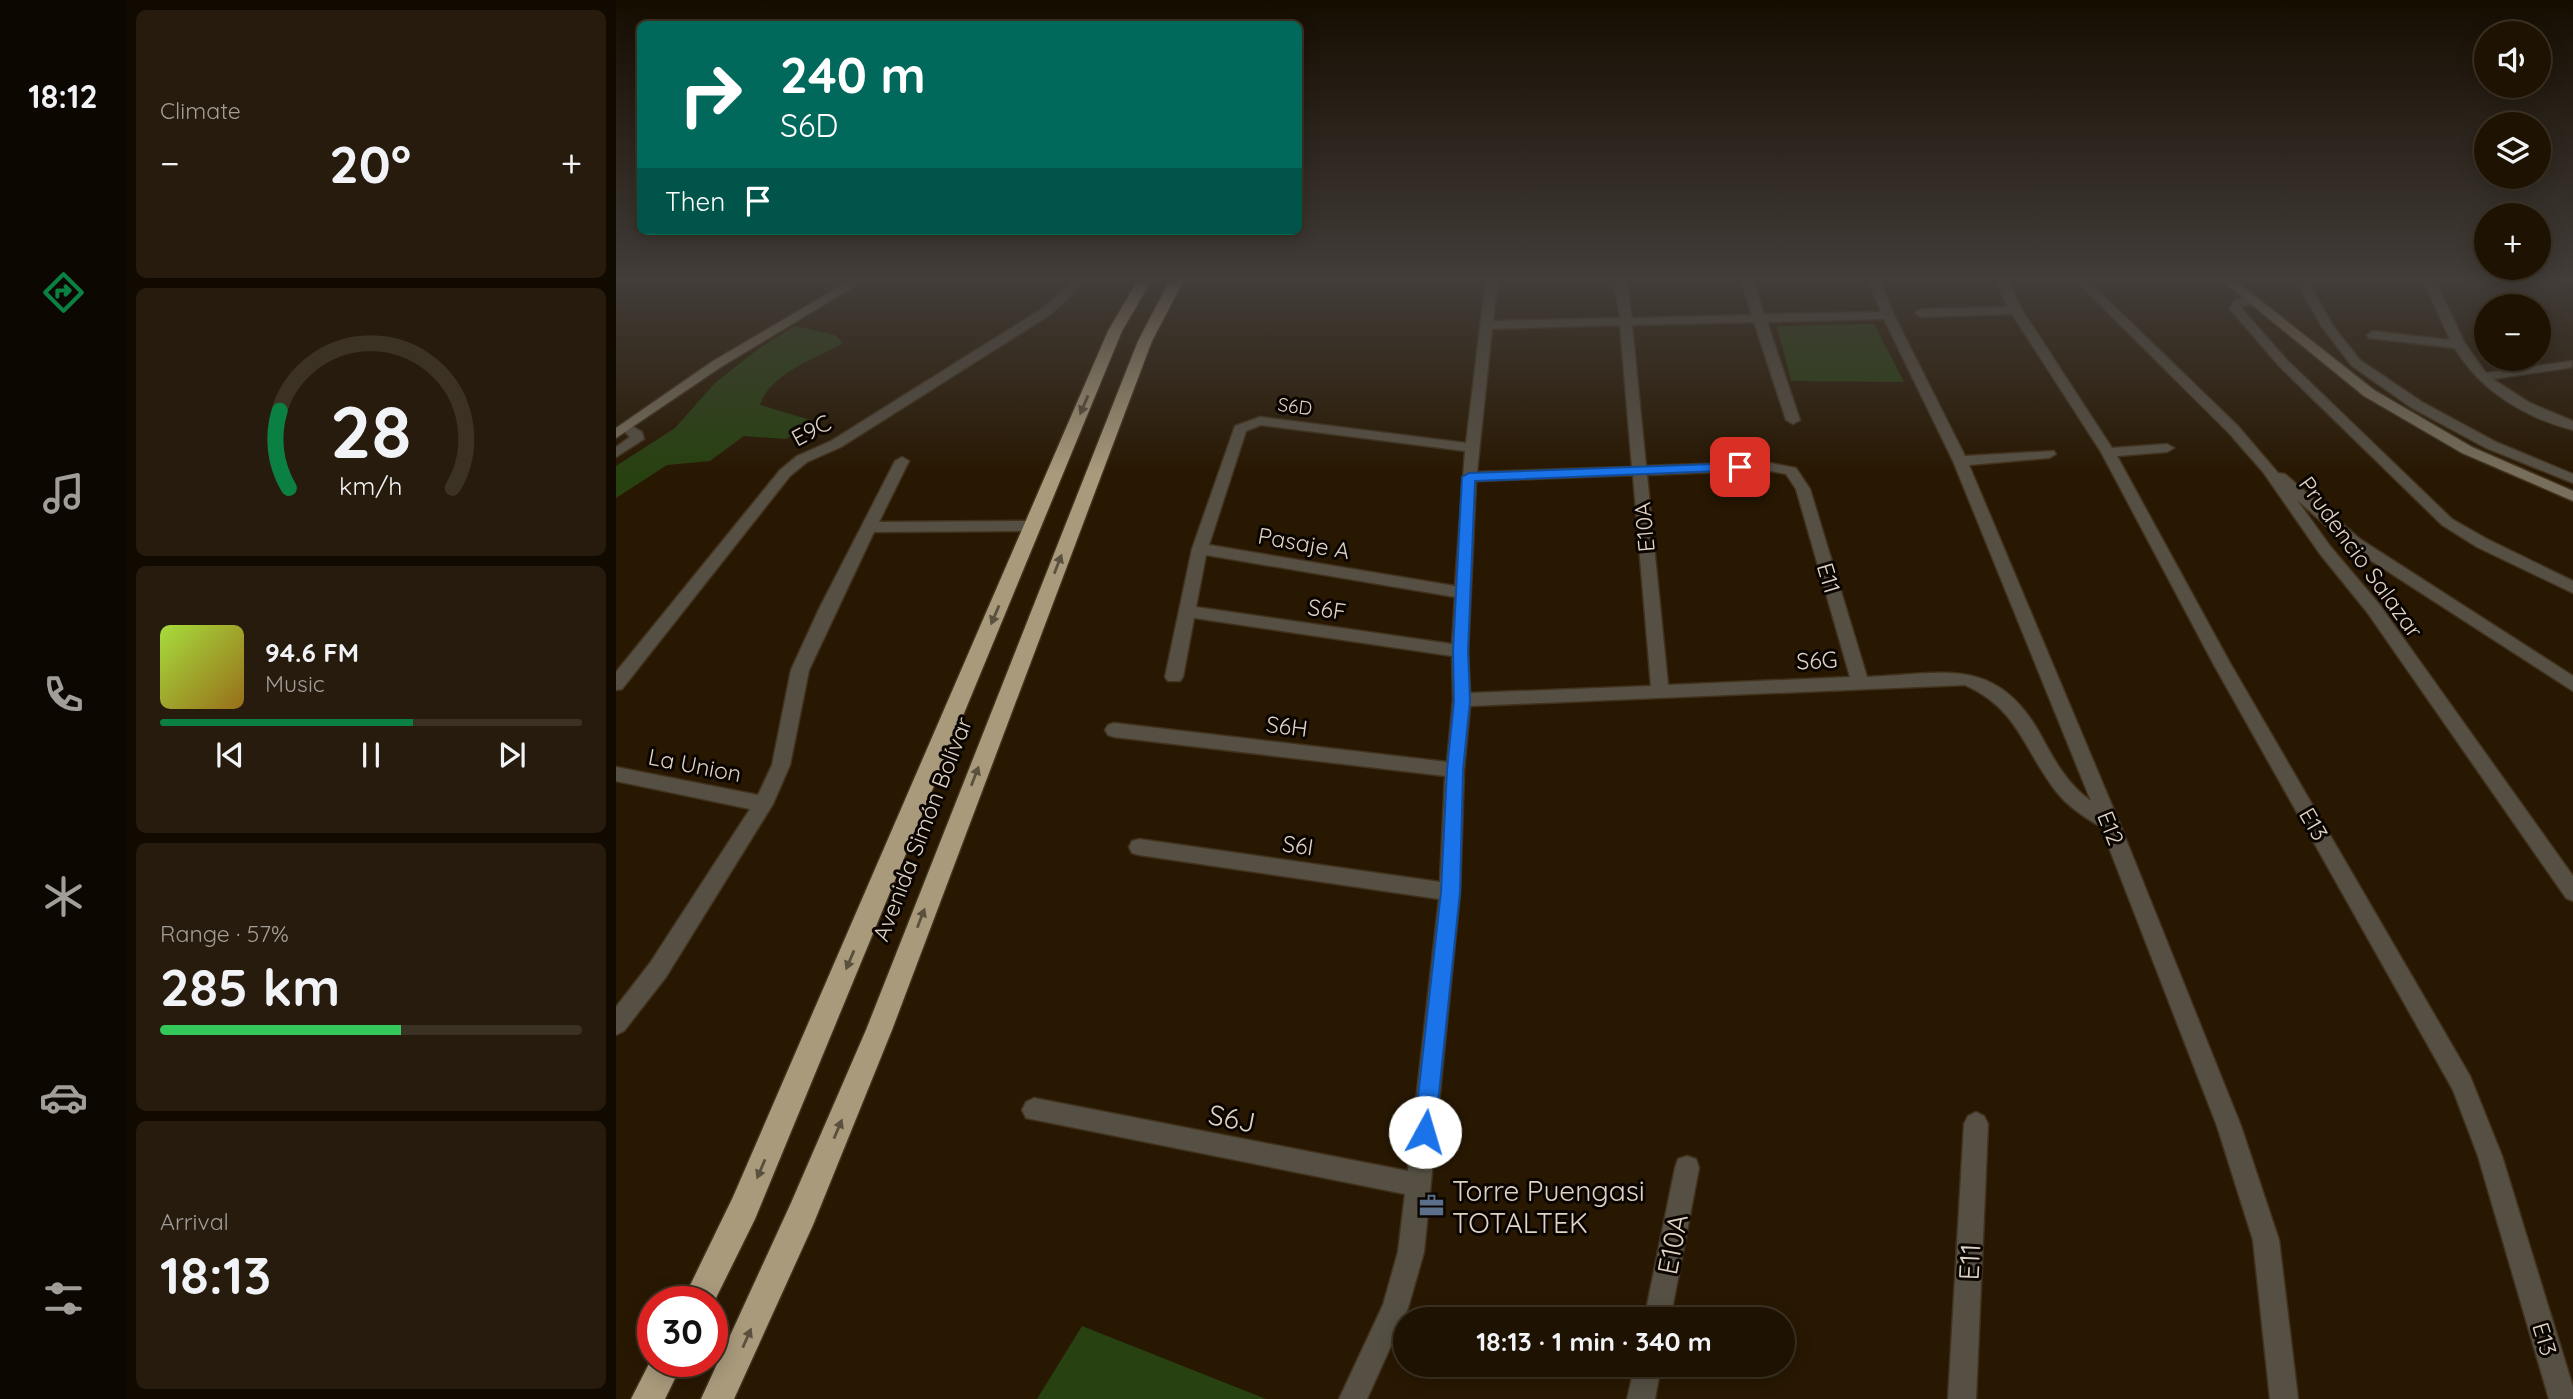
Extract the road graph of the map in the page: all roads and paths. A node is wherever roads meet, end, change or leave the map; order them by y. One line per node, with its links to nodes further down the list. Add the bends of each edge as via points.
1 (752, 343): 20 (main road)
2 (996, 343): 42 (street, E9C, via 785,473)
3 (1110, 343): 33 (highway, Avenida Simón Bolívar, one-way to 33)
4 (1144, 343): 64 (highway, Avenida Simón Bolívar, one-way to 4, via 879,1030)
5 (1486, 343): 21 (street)
6 (1628, 343): 29 (street, E10A)
7 (1767, 343): 18 (street)
8 (1902, 343): 27 (street, E12)
9 (2038, 343): 23 (street, E13)
10 (2145, 343): 28 (street, Prudencio Salazar)
11 (2266, 343): 36 (street, via 2447,522)
12 (2307, 343): 32 (main road, via 2380,400 2468,450)
13 (2341, 343): 31 (street, via 2356,363 2417,405 2491,445)
14 (2446, 343): 15 (street)
15 (2461, 345): 17 (street)
16 (2568, 364): 17 (street)
17 (2483, 377): 19 (street, via 2534,411)
18 (1793, 420)
19 (2573, 426)
20 (622, 430): 24 (street, via 637,439)
21 (1473, 448): 30 (street); 35 (street, S6D, via 1252,423 1240,429)
22 (2166, 448): 23 (street)
23 (2108, 452): 69 (street, E13, via 2223,665 2462,1084 2490,1156)
24 (616, 453)
25 (2049, 454): 27 (street)
26 (902, 461): 34 (street)
27 (1961, 461): 50 (street, E12)
28 (2268, 469): 43 (street, via 2355,543); 53 (street, Prudencio Salazar, via 2373,608)
29 (1639, 471): 30 (street); 41 (street, E11, via 1776,466 1796,475); 44 (street, E10A)
30 (1469, 477): 37 (street)
31 (2573, 479)
32 (2573, 496)
33 (1033, 526): 34 (street); 59 (highway, Avenida Simón Bolívar, one-way to 59, via 744,1208)
34 (869, 527): 49 (street, via 800,670 781,765)
35 (1200, 549): 37 (street, Pasaje A); 38 (street)
36 (2573, 588)
37 (1462, 593): 39 (street)
38 (1188, 611): 39 (street, S6F); 40 (street)
39 (1460, 651): 45 (street)
40 (1174, 677)
41 (1860, 682): 44 (street, S6G); 50 (street, S6G, via 1951,678 1988,687 2014,708 2060,784)
42 (616, 684)
43 (2573, 685)
44 (1660, 692): 45 (street, S6G)
45 (1462, 701): 47 (street)
46 (1114, 730): 47 (street, S6H)
47 (1455, 770): 52 (street)
48 (616, 774): 49 (street, La Union)
49 (764, 804): 54 (street, via 658,970)
50 (2109, 822): 68 (street, E12, via 2229,1126 2266,1240)
51 (1139, 847): 52 (street, S6I)
52 (1450, 892): 58 (street)
53 (2573, 892)
54 (616, 1024)
55 (1034, 1110): 58 (street, S6J)
56 (1976, 1124): 67 (street, E11)
57 (1687, 1168): 60 (street, E10A)
58 (1419, 1185): 65 (street, via 1411,1252 1395,1308)
59 (706, 1286)
60 (1660, 1307)
61 (659, 1377): 63 (highway)
62 (1646, 1377): 66 (street)
63 (647, 1399)
64 (717, 1399)
65 (1353, 1399)
66 (1641, 1399)
67 (1962, 1399)
68 (2284, 1399)
69 (2563, 1399)

